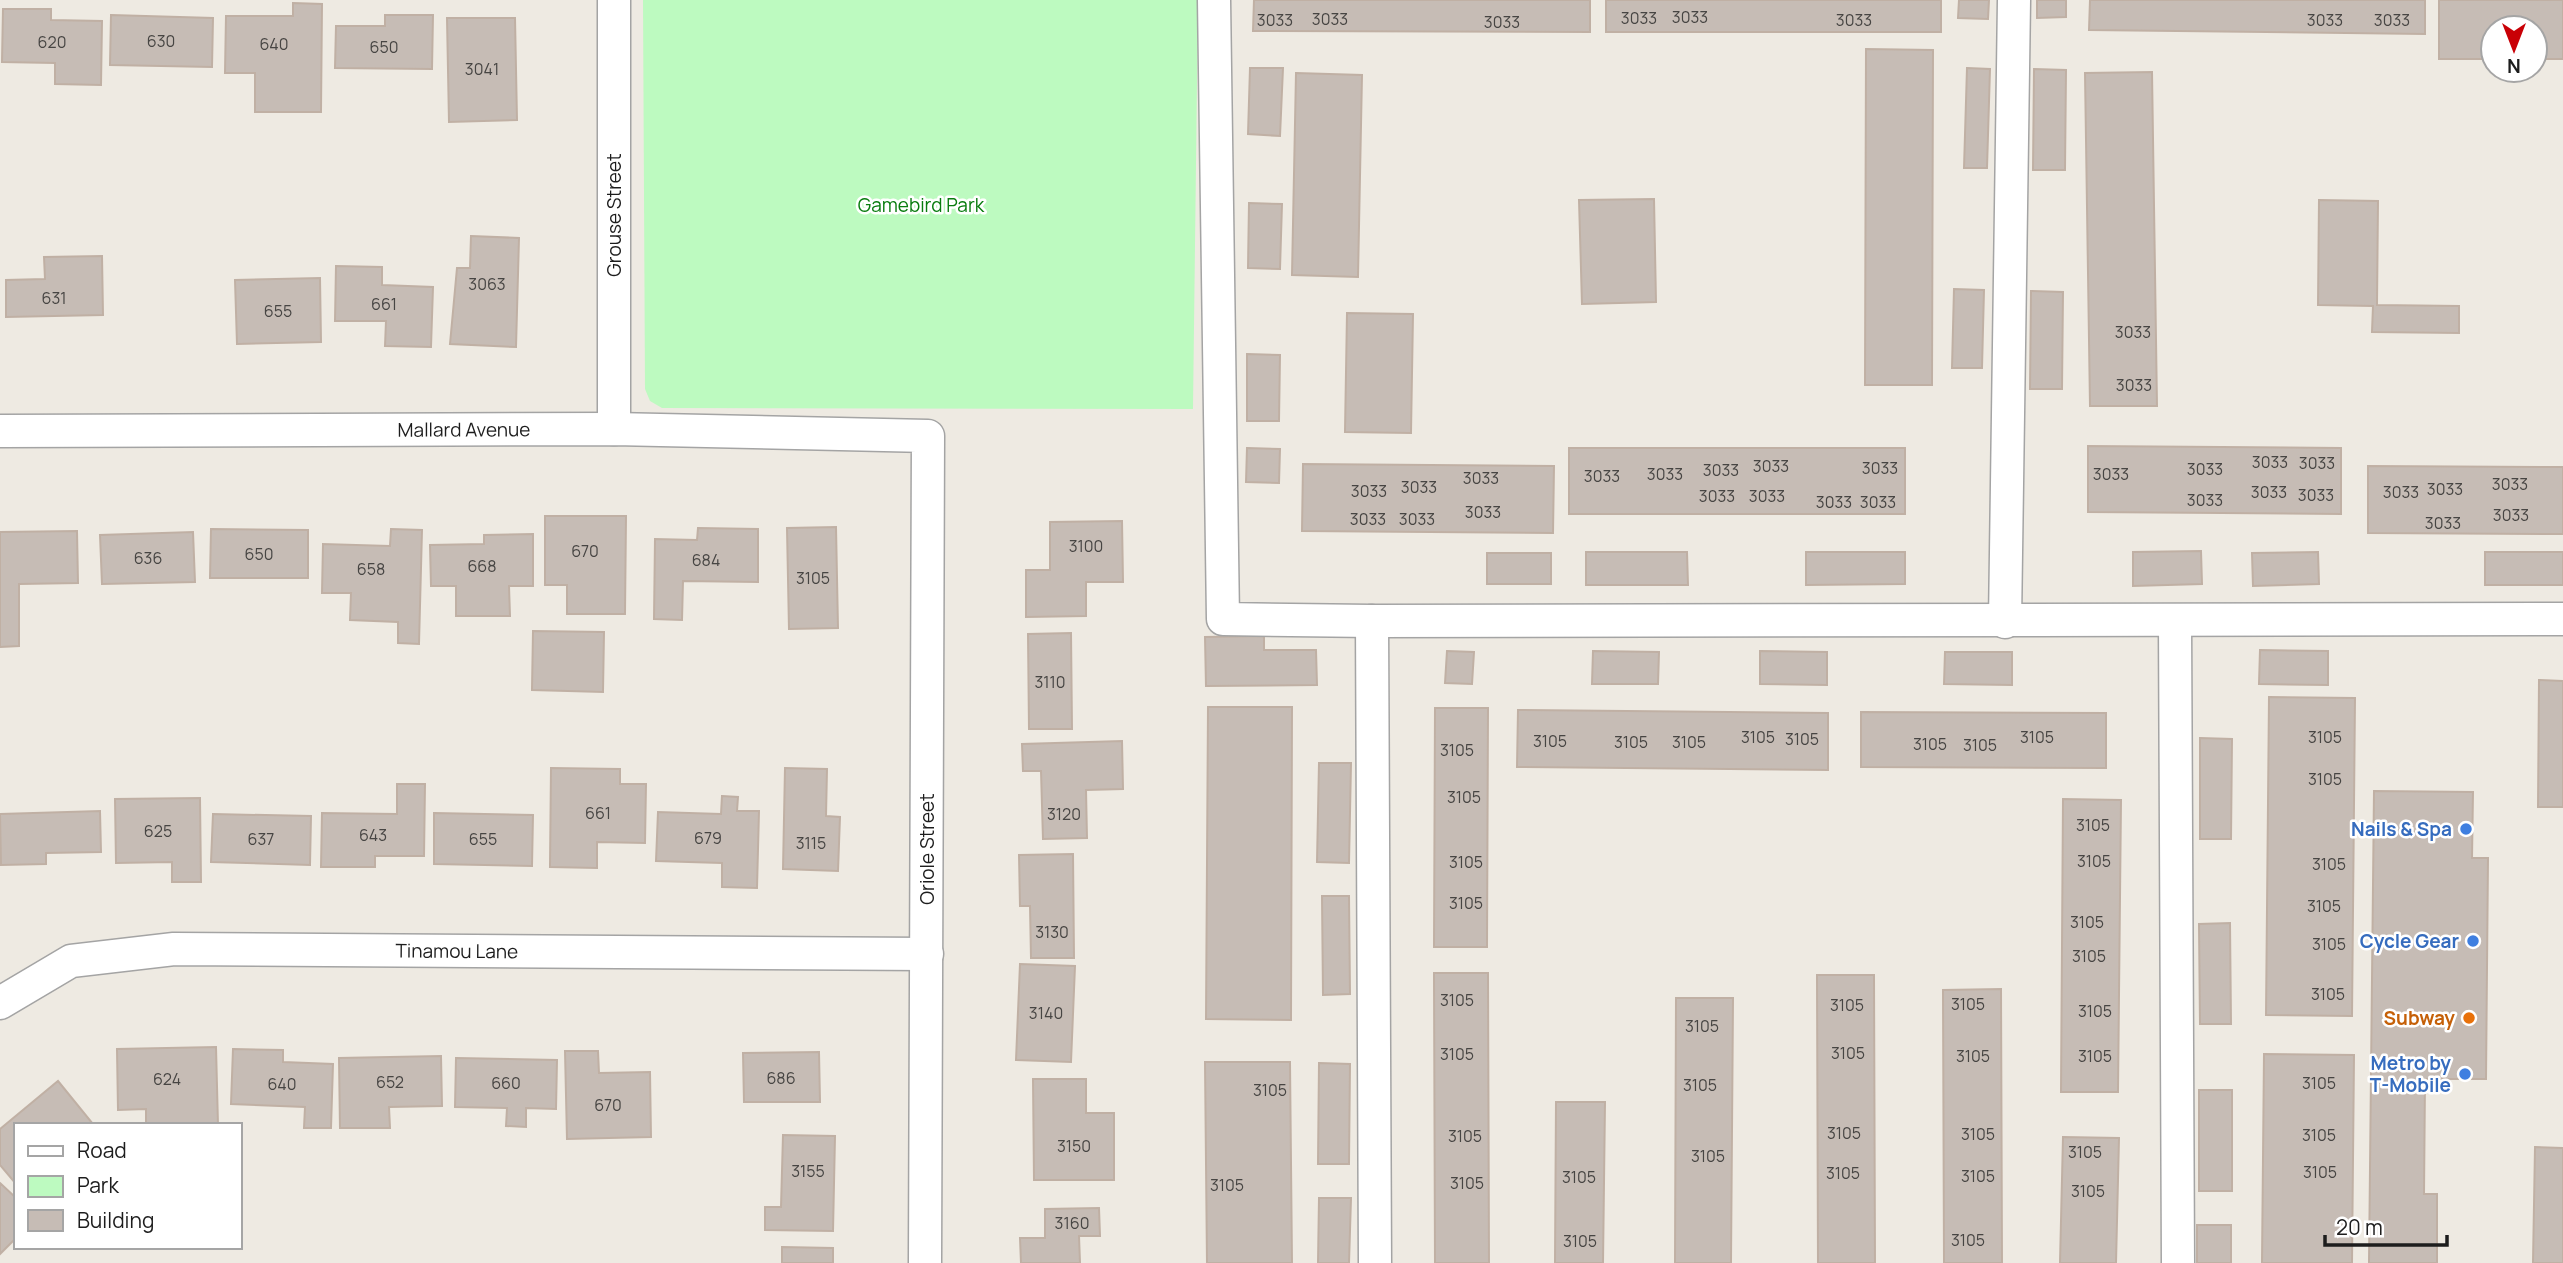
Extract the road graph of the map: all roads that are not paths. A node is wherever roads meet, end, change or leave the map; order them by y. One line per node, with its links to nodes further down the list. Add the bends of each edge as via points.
1 (614, 0): 4 (street, Grouse Street)
2 (1214, 0): 8 (street, via 1223,619)
3 (2014, 0): 10 (street)
4 (614, 429): 5 (street, Mallard Avenue); 6 (street, Mallard Avenue)
5 (0, 430)
6 (928, 436): 11 (street, Oriole Street)
7 (2563, 619): 9 (street)
8 (1372, 621): 10 (street); 14 (street)
9 (2175, 621): 10 (street); 15 (street)
10 (2005, 622)
11 (927, 954): 12 (street, Tinamou Lane, via 174,950 71,961); 13 (street, Oriole Street)
12 (0, 1003)
13 (925, 1263)
14 (1375, 1263)
15 (2178, 1263)

